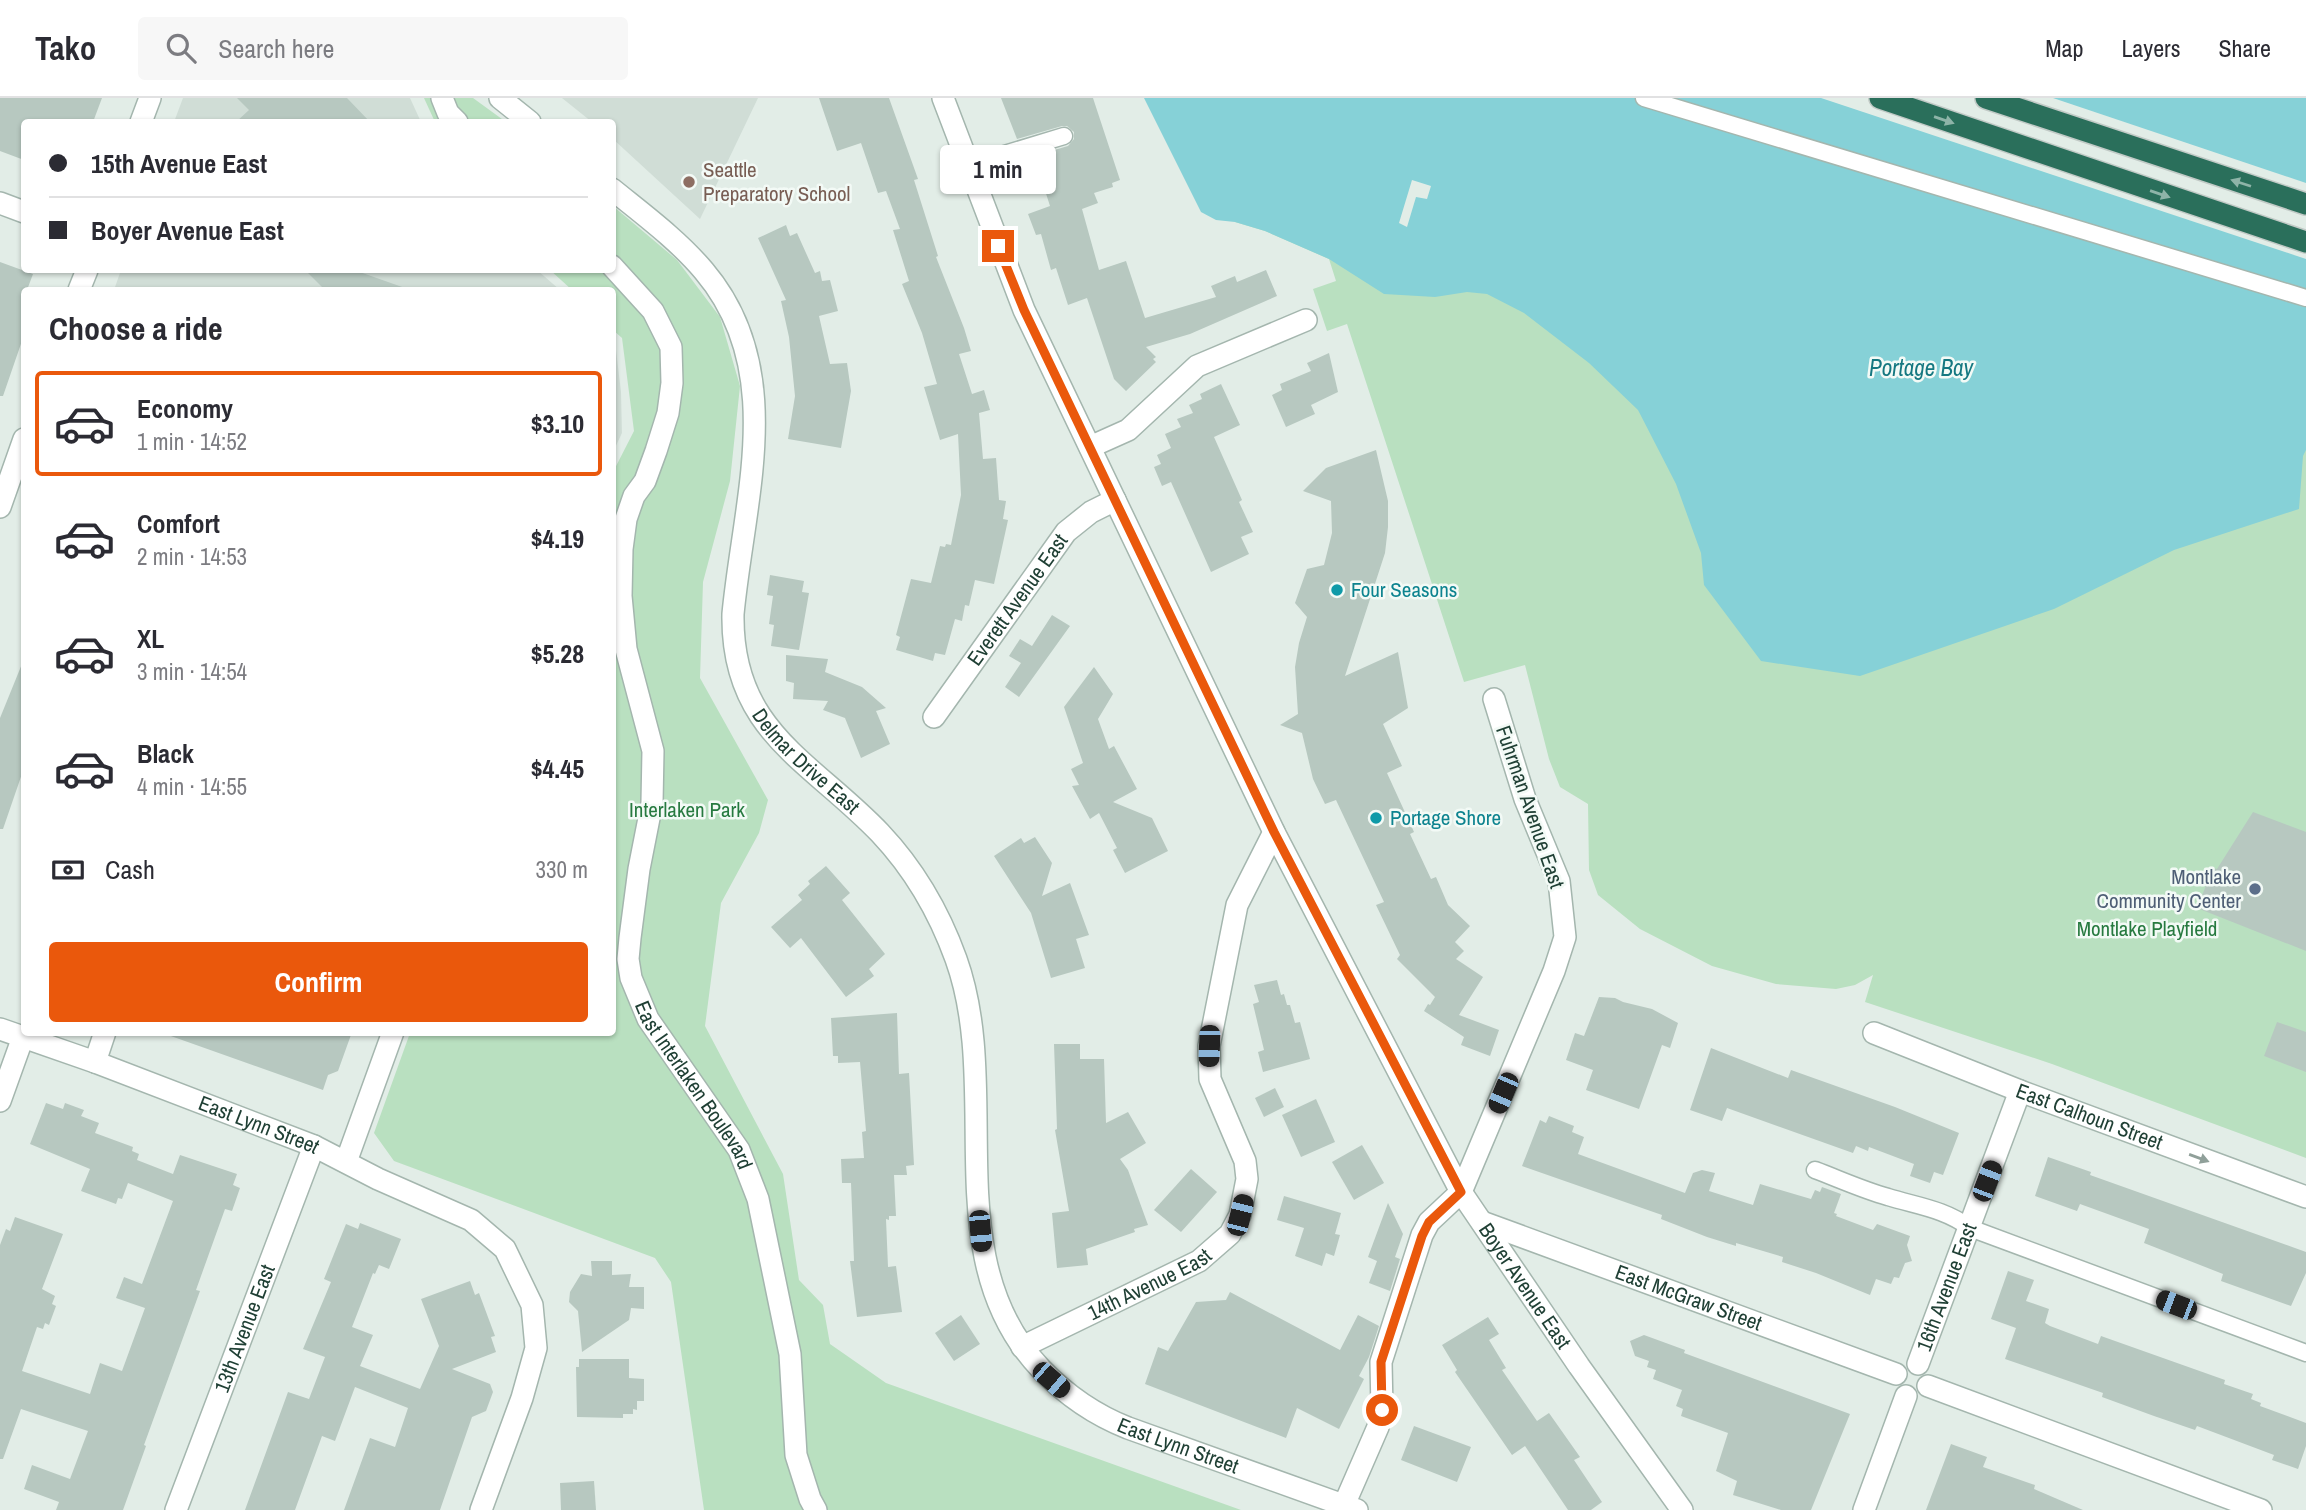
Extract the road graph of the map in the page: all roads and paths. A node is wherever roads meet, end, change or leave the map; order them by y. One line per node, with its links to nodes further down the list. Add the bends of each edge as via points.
1 (150, 98): 8 (street)
2 (442, 98): 9 (street)
3 (499, 98): 10 (street)
4 (943, 98): 12 (street, Boyer Avenue East)
5 (1644, 98): 19 (lane)
6 (1880, 98): 17 (highway, one-way to 17)
7 (1986, 98): 15 (highway, one-way to 7)
8 (142, 119)
9 (454, 119)
10 (526, 119)
11 (1064, 136): 12 (lane)
12 (968, 165): 21 (street, Boyer Avenue East, via 1024,310)
13 (616, 192): 43 (street, Delmar Drive East, via 706,273 724,300 746,351 756,411 733,614 738,667 754,708 776,739 892,846 924,890 947,936 974,1036 982,1247 996,1298)
14 (0, 203): 16 (street)
15 (2306, 204)
16 (21, 211)
17 (2306, 242)
18 (616, 270): 52 (street, East Interlaken Boulevard, via 653,311 671,347 672,383 668,413 645,481 626,519 622,549 626,649 653,751 652,803 629,938 631,978 648,1019 739,1150 758,1199 790,1354 796,1455)
19 (2306, 298)
20 (1306, 320): 21 (street, via 1198,366 1128,430)
21 (1090, 447): 23 (street, Boyer Avenue East)
22 (21, 450): 24 (street)
23 (1115, 500): 26 (street, Everett Avenue East, via 1066,532); 27 (street, Boyer Avenue East)
24 (0, 507)
25 (1494, 699): 39 (street, Fuhrman Avenue East, via 1525,799 1559,881 1565,937)
26 (934, 717)
27 (1274, 832): 39 (street, Boyer Avenue East); 43 (street, 14th Avenue East, via 1237,905 1209,1046 1210,1079 1245,1161 1247,1180 1240,1215 1230,1234 1199,1261)
28 (0, 1028): 32 (street, East Lynn Street)
29 (1874, 1032): 34 (street, East Calhoun Street)
30 (104, 1036): 33 (street)
31 (392, 1036): 37 (street)
32 (23, 1037): 33 (street, East Lynn Street); 35 (street)
33 (95, 1062): 36 (street, East Lynn Street)
34 (2020, 1091): 40 (street, East Calhoun Street, one-way to 40); 42 (street, 16th Avenue East)
35 (0, 1101)
36 (314, 1146): 37 (street, East Lynn Street); 50 (street, 13th Avenue East)
37 (346, 1162): 51 (street, East Lynn Street, via 471,1220 505,1249 532,1306 536,1349)
38 (1815, 1170): 42 (lane, via 1943,1212)
39 (1461, 1192): 41 (street, Boyer Avenue East); 49 (street, via 1429,1222 1422,1236 1381,1362 1382,1410)
40 (2306, 1197)
41 (1482, 1222): 46 (street, East McGraw Street); 53 (street, Boyer Avenue East)
42 (1970, 1228): 44 (lane); 45 (street, 16th Avenue East)
43 (1022, 1347): 49 (street, East Lynn Street, via 1067,1394 1113,1422)
44 (2306, 1353)
45 (1919, 1364): 46 (street, via 1906,1363); 47 (street, via 1928,1373)
46 (1896, 1374): 48 (street, via 1897,1388)
47 (1928, 1386): 48 (street, via 1918,1396); 55 (street)
48 (1906, 1396): 54 (street)
49 (1350, 1508)
50 (176, 1510)
51 (481, 1510)
52 (816, 1510)
53 (1682, 1510)
54 (1864, 1510)
55 (2261, 1510)

